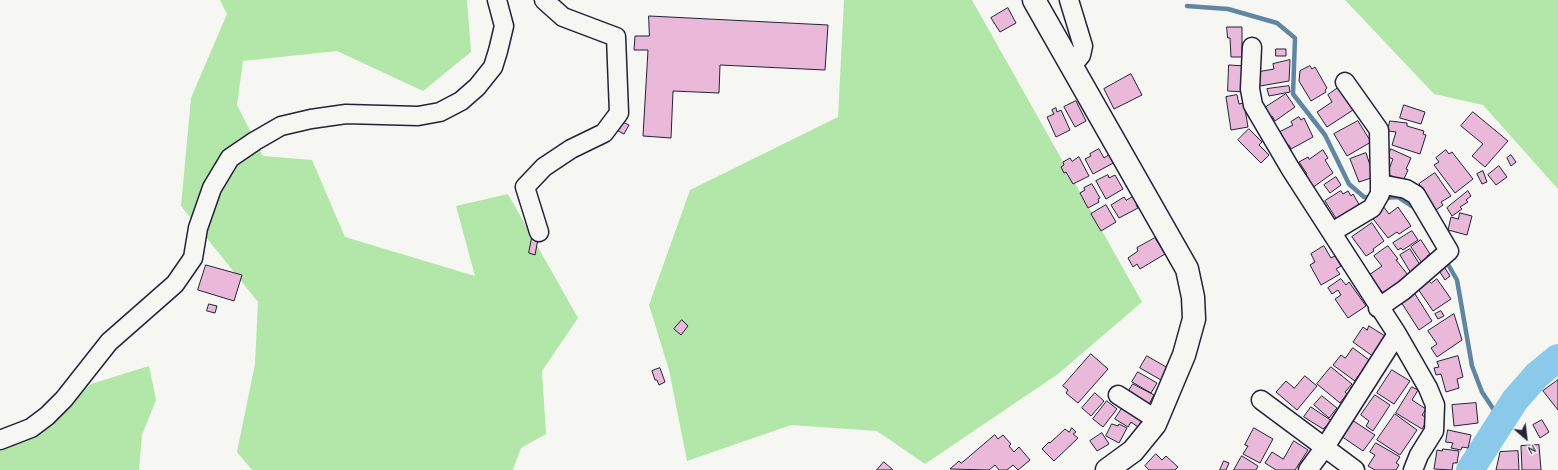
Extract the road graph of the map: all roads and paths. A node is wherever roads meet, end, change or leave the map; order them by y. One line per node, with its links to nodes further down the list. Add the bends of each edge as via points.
1 (498, 0): 16 (street, via 504,26 493,67 477,87 461,101 440,112 418,116 346,114 280,126 230,158 212,188 198,228 193,258 175,284 110,342 47,416 31,428)
2 (544, 0): 9 (street, via 563,16 616,37 619,113 604,133 571,149 544,167 525,187)
3 (1034, 0): 6 (street)
4 (1069, 0): 6 (street, via 1083,46 1081,55)
5 (1252, 47): 10 (street, via 1250,89 1253,105)
6 (1072, 66): 15 (street, via 1187,269 1194,318 1184,355)
7 (1345, 82): 8 (street, via 1379,130)
8 (1377, 195): 10 (street); 11 (street, via 1406,189 1416,195 1449,251 1404,290)
9 (538, 232)
10 (1332, 232): 11 (street)
11 (1378, 308): 12 (street)
12 (1397, 334): 17 (street); 21 (street, via 1435,405 1434,431)
13 (1118, 395): 15 (street)
14 (1261, 400): 17 (street)
15 (1156, 420): 18 (street, via 1133,451)
16 (0, 440)
17 (1325, 447): 19 (street); 20 (street)
18 (1108, 470)
19 (1308, 470)
20 (1356, 470)
21 (1413, 470)

